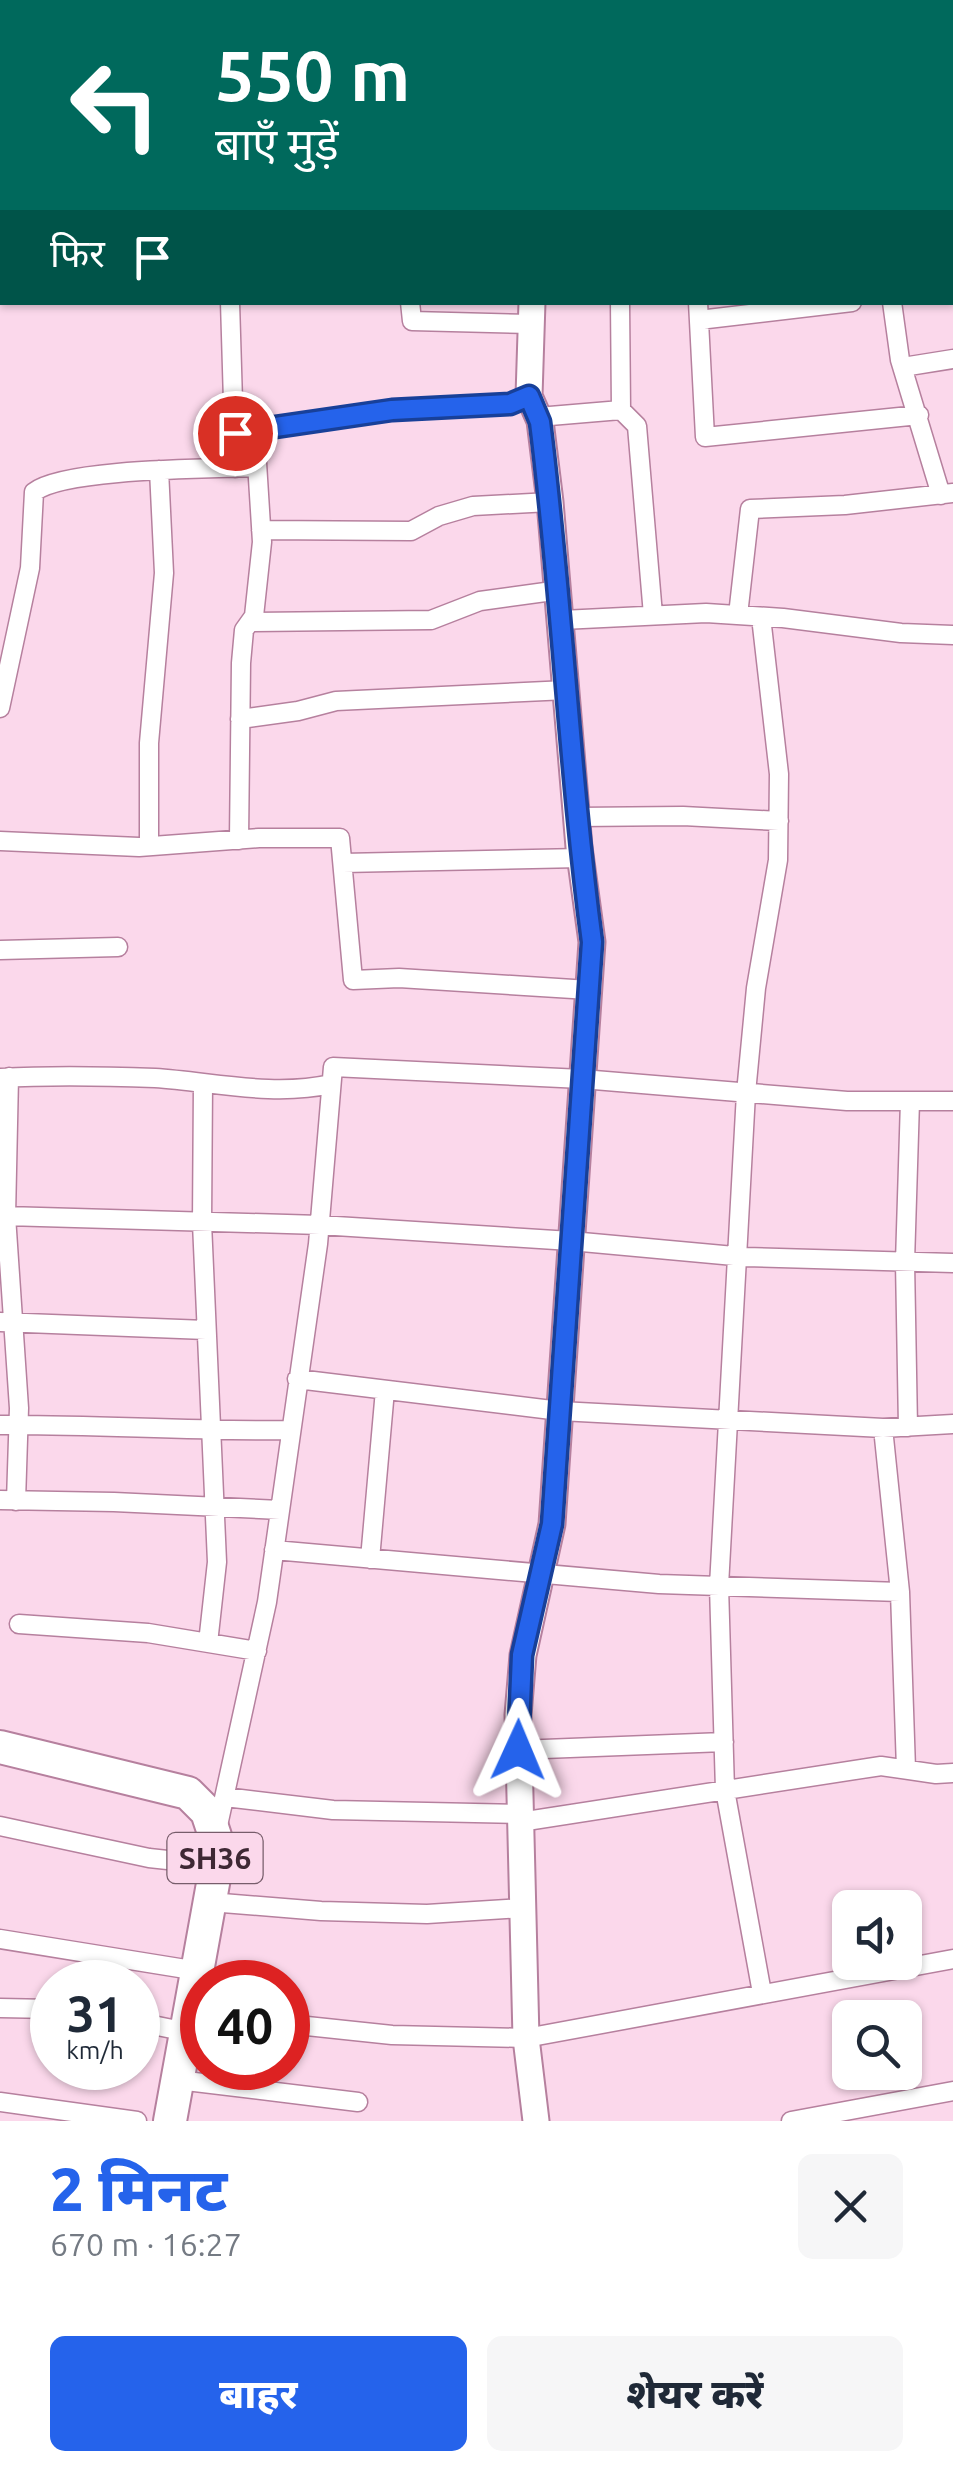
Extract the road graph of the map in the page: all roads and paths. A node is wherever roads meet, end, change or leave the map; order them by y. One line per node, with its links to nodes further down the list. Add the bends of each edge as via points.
1 (230, 305): 14 (street)
2 (410, 305): 7 (street, via 412,321)
3 (620, 305): 11 (street)
4 (801, 305): 6 (street)
5 (892, 305): 9 (street)
6 (699, 311): 12 (street, via 705,438)
7 (531, 313): 10 (street)
8 (953, 359): 9 (street)
9 (902, 367): 12 (street)
10 (534, 406): 11 (street); 13 (street, via 392,410); 19 (street)
11 (621, 410): 22 (street, via 637,426)
12 (919, 415): 18 (street)
13 (255, 431): 14 (street); 15 (street)
14 (235, 433): 16 (street)
15 (257, 467): 16 (street); 20 (street)
16 (235, 468): 17 (street)
17 (158, 470): 27 (street, via 55,482 34,492 30,568); 36 (street, via 164,573 149,744)
18 (947, 494): 23 (street, via 750,510)
19 (550, 502): 20 (street, via 473,506 411,532); 21 (street)
20 (261, 530): 26 (street)
21 (560, 590): 25 (street); 26 (street, via 480,601 430,620)
22 (652, 615): 23 (street); 25 (street)
23 (738, 615): 24 (street)
24 (761, 617): 28 (street); 33 (street, via 780,774)
25 (562, 620): 29 (street)
26 (250, 622): 31 (street, via 244,630)
27 (9, 625): 30 (street)
28 (952, 634)
29 (568, 690): 31 (street, via 336,700); 32 (street)
30 (0, 708)
31 (240, 719): 34 (street)
32 (577, 817): 33 (street); 37 (street)
33 (779, 821): 46 (street)
34 (239, 840): 36 (street); 38 (street, via 340,838)
35 (0, 841): 36 (street)
36 (149, 846)
37 (581, 858): 38 (street); 41 (street, via 592,942)
38 (343, 863): 41 (street, via 352,980)
39 (118, 947): 40 (street)
40 (0, 950)
41 (588, 990): 43 (street)
42 (5, 1078): 44 (street); 49 (street)
43 (582, 1079): 45 (street, via 333,1066); 46 (street); 52 (street)
44 (203, 1084): 45 (street); 50 (street)
45 (332, 1084): 51 (street)
46 (746, 1093): 47 (street); 54 (street)
47 (910, 1101): 48 (street); 55 (street)
48 (953, 1101)
49 (6, 1216): 50 (street); 53 (street)
50 (202, 1222): 51 (street); 58 (street)
51 (320, 1225): 52 (street); 59 (street)
52 (571, 1241): 54 (street); 61 (street)
53 (3, 1242): 57 (street)
54 (735, 1256): 55 (street); 62 (street)
55 (905, 1262): 56 (street); 65 (street)
56 (953, 1263)
57 (6, 1322): 58 (street); 64 (street)
58 (206, 1330): 68 (street)
59 (297, 1379): 60 (street); 67 (street)
60 (385, 1390): 61 (street); 73 (street)
61 (560, 1411): 62 (street); 74 (street, via 552,1524)
62 (727, 1421): 66 (street); 75 (street)
63 (953, 1424): 65 (street)
64 (9, 1425): 68 (street); 69 (street)
65 (908, 1427): 66 (street)
66 (883, 1428): 76 (street)
67 (290, 1430): 68 (street); 71 (street)
68 (211, 1432): 70 (street)
69 (8, 1500): 70 (street)
70 (215, 1507): 71 (street); 78 (street)
71 (280, 1510): 72 (street)
72 (274, 1550): 73 (street); 79 (street)
73 (370, 1559): 74 (street)
74 (541, 1574): 75 (street); 82 (street, via 522,1655)
75 (719, 1586): 76 (street); 80 (street)
76 (900, 1592): 83 (street)
77 (20, 1624): 78 (street)
78 (208, 1643): 79 (street)
79 (257, 1650): 86 (street)
80 (724, 1742): 82 (street); 85 (street)
81 (0, 1747): 89 (highway, SH36, via 188,1794 207,1812)
82 (518, 1750): 87 (street)
83 (906, 1770): 84 (street); 85 (street, via 881,1766)
84 (953, 1772)
85 (725, 1790): 87 (street); 96 (street)
86 (225, 1797): 87 (street, via 333,1810); 89 (street)
87 (520, 1818): 91 (street)
88 (0, 1826): 89 (street, via 149,1858)
89 (215, 1850): 90 (highway, SH36)
90 (210, 1902): 91 (street, via 427,1914); 94 (highway, SH36)
91 (523, 1908): 100 (street)
92 (0, 1939): 95 (street)
93 (953, 1959): 96 (street)
94 (200, 1960)
95 (180, 1968)
96 (762, 1992): 100 (street)
97 (0, 2008): 98 (street)
98 (30, 2009)
99 (310, 2026): 100 (street)
100 (526, 2038): 108 (street)
101 (180, 2072): 102 (highway, SH36)
102 (178, 2080): 105 (street); 107 (highway, SH36)
103 (953, 2090): 109 (street)
104 (0, 2102): 106 (street)
105 (358, 2102)
106 (138, 2121)
107 (170, 2121)
108 (536, 2121)
109 (790, 2121)

